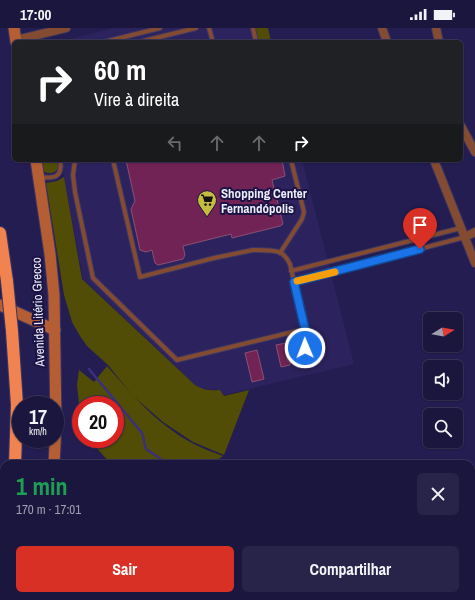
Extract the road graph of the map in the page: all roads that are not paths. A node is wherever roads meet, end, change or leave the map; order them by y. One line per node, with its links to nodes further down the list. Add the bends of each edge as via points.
1 (14, 28): 9 (main road)
2 (66, 28): 10 (street)
3 (160, 28): 11 (lane)
4 (196, 28): 12 (lane)
5 (209, 28): 13 (lane)
6 (253, 28): 14 (lane)
7 (382, 28): 15 (street)
8 (436, 28): 16 (street)
9 (16, 40)
10 (20, 40)
11 (112, 40)
12 (146, 40)
13 (212, 40)
14 (256, 40)
15 (386, 40)
16 (439, 40)
17 (463, 130): 18 (street)
18 (475, 152)
19 (36, 162): 25 (main road, Avenida Litério Grecco)
20 (60, 162): 25 (lane, via 61,169 56,177)
21 (74, 162): 35 (lane, via 75,192 93,278 177,360)
22 (113, 162): 30 (lane, via 140,277 248,251)
23 (292, 162): 30 (lane, via 304,212 302,220)
24 (435, 162): 26 (street)
25 (39, 177): 36 (main road, Avenida Litério Grecco, via 50,254)
26 (461, 228): 29 (street); 32 (lane)
27 (475, 232): 29 (street)
28 (0, 233): 38 (highway, bridge, via 7,281 17,406)
29 (465, 237): 31 (street); 33 (lane)
30 (280, 253): 32 (lane, via 288,260)
31 (475, 263)
32 (292, 271): 33 (lane)
33 (294, 282): 35 (lane)
34 (0, 305): 36 (main road)
35 (305, 329): 37 (lane, via 305,348)
36 (55, 330): 39 (main road, Avenida Litério Grecco)
37 (289, 358)
38 (15, 460)
39 (54, 460)

